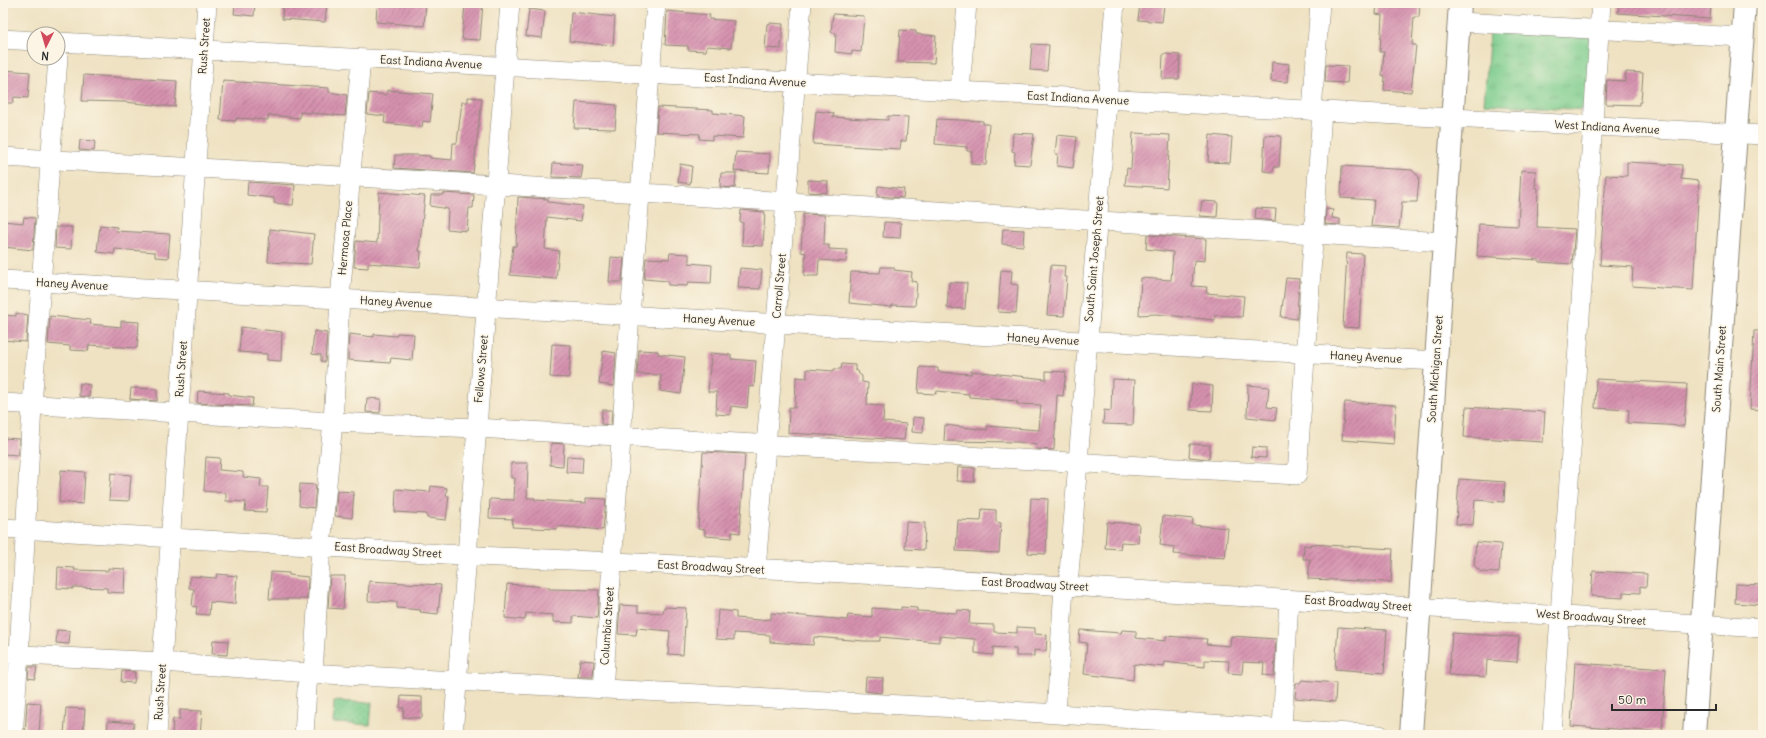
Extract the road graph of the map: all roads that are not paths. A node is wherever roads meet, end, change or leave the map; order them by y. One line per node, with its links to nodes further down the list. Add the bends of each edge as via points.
1 (207, 3): 16 (street, Rush Street)
2 (510, 3): 19 (street, Fellows Street)
3 (656, 3): 20 (street)
4 (802, 3): 21 (street, Carroll Street)
5 (967, 3): 22 (street)
6 (1115, 3): 23 (street, South Saint Joseph Street)
7 (1320, 3): 24 (street)
8 (1601, 3): 11 (street)
9 (1745, 3): 12 (main road, South Main Street)
10 (1459, 12): 11 (street); 25 (main road, South Michigan Street)
11 (1599, 30): 12 (street); 26 (street)
12 (1742, 37): 27 (main road, South Main Street)
13 (3, 39): 14 (street)
14 (26, 40)
15 (66, 49): 16 (street, East Indiana Avenue)
16 (203, 50): 17 (street, East Indiana Avenue); 31 (street, Rush Street)
17 (361, 59): 19 (street, East Indiana Avenue); 32 (street, Hermosa Place)
18 (57, 66): 30 (street)
19 (505, 66): 20 (street, East Indiana Avenue); 33 (street, Fellows Street)
20 (650, 74): 21 (street, East Indiana Avenue); 34 (street, Columbia Street)
21 (795, 82): 22 (street, East Indiana Avenue); 35 (street, Carroll Street)
22 (960, 91): 23 (street, East Indiana Avenue)
23 (1107, 100): 24 (street, East Indiana Avenue); 36 (street, South Saint Joseph Street)
24 (1317, 111): 25 (street, East Indiana Avenue); 37 (street)
25 (1452, 118): 26 (street, West Indiana Avenue); 38 (main road, South Michigan Street)
26 (1593, 126): 27 (street, West Indiana Avenue); 67 (street)
27 (1736, 133): 28 (street, West Indiana Avenue); 68 (main road, South Main Street)
28 (1763, 135)
29 (3, 157): 30 (street)
30 (50, 160): 31 (street); 40 (street)
31 (195, 169): 32 (street); 41 (street, Rush Street)
32 (350, 176): 33 (street); 42 (street, Hermosa Place)
33 (496, 186): 34 (street); 43 (street, Fellows Street)
34 (641, 193): 35 (street); 44 (street, Columbia Street)
35 (786, 202): 36 (street); 45 (street, Carroll Street)
36 (1097, 220): 37 (street); 46 (street, South Saint Joseph Street)
37 (1313, 235): 38 (street); 47 (street)
38 (1444, 242): 48 (main road, South Michigan Street)
39 (3, 280): 40 (street, Haney Avenue)
40 (40, 282): 41 (street, Haney Avenue); 50 (street)
41 (187, 290): 42 (street, Haney Avenue); 51 (street, Rush Street)
42 (340, 299): 43 (street, Haney Avenue); 52 (street, Hermosa Place)
43 (486, 307): 44 (street, Haney Avenue); 53 (street, Fellows Street)
44 (630, 315): 45 (street, Haney Avenue); 54 (street, Columbia Street)
45 (776, 324): 46 (street, Haney Avenue); 55 (street, Carroll Street)
46 (1088, 342): 47 (street, Haney Avenue); 56 (street, South Saint Joseph Street)
47 (1305, 354): 48 (street, Haney Avenue); 56 (street, via 1297,475)
48 (1436, 361): 66 (main road, South Michigan Street)
49 (3, 403): 50 (street)
50 (32, 405): 51 (street); 58 (street)
51 (178, 414): 52 (street); 59 (street, Rush Street)
52 (333, 422): 53 (street); 60 (street, Hermosa Place)
53 (476, 428): 54 (street); 61 (street, Fellows Street)
54 (621, 437): 55 (street); 62 (street, Columbia Street)
55 (766, 445): 56 (street); 63 (street, Carroll Street)
56 (1078, 464): 64 (street, South Saint Joseph Street)
57 (3, 528): 58 (street, East Broadway Street)
58 (25, 529): 59 (street, East Broadway Street); 70 (street)
59 (170, 537): 60 (street, East Broadway Street); 71 (street, Rush Street)
60 (321, 546): 61 (street, East Broadway Street); 72 (street, Hermosa Place)
61 (466, 555): 62 (street, East Broadway Street); 73 (street, Fellows Street)
62 (612, 562): 63 (street, East Broadway Street); 74 (street, Columbia Street)
63 (756, 569): 64 (street, East Broadway Street)
64 (1066, 586): 65 (street, East Broadway Street); 75 (street, South Saint Joseph Street)
65 (1289, 599): 66 (street, East Broadway Street); 76 (street)
66 (1419, 607): 67 (street, West Broadway Street); 84 (main road, South Michigan Street)
67 (1560, 614): 68 (street, West Broadway Street); 85 (street)
68 (1702, 624): 69 (street, West Broadway Street); 86 (main road, South Main Street)
69 (1763, 628)
70 (11, 654): 71 (street); 78 (street)
71 (162, 662): 72 (street); 79 (street, Rush Street)
72 (311, 673): 73 (street); 80 (street, Hermosa Place)
73 (457, 680): 74 (street); 81 (street, Fellows Street)
74 (603, 689): 75 (street)
75 (1056, 714): 77 (street)
76 (1282, 729): 77 (street); 83 (street)
77 (1253, 731): 82 (street)
78 (13, 735)
79 (157, 735)
80 (304, 735)
81 (453, 735)
82 (1232, 735)
83 (1380, 735)
84 (1411, 735)
85 (1552, 735)
86 (1694, 735)

